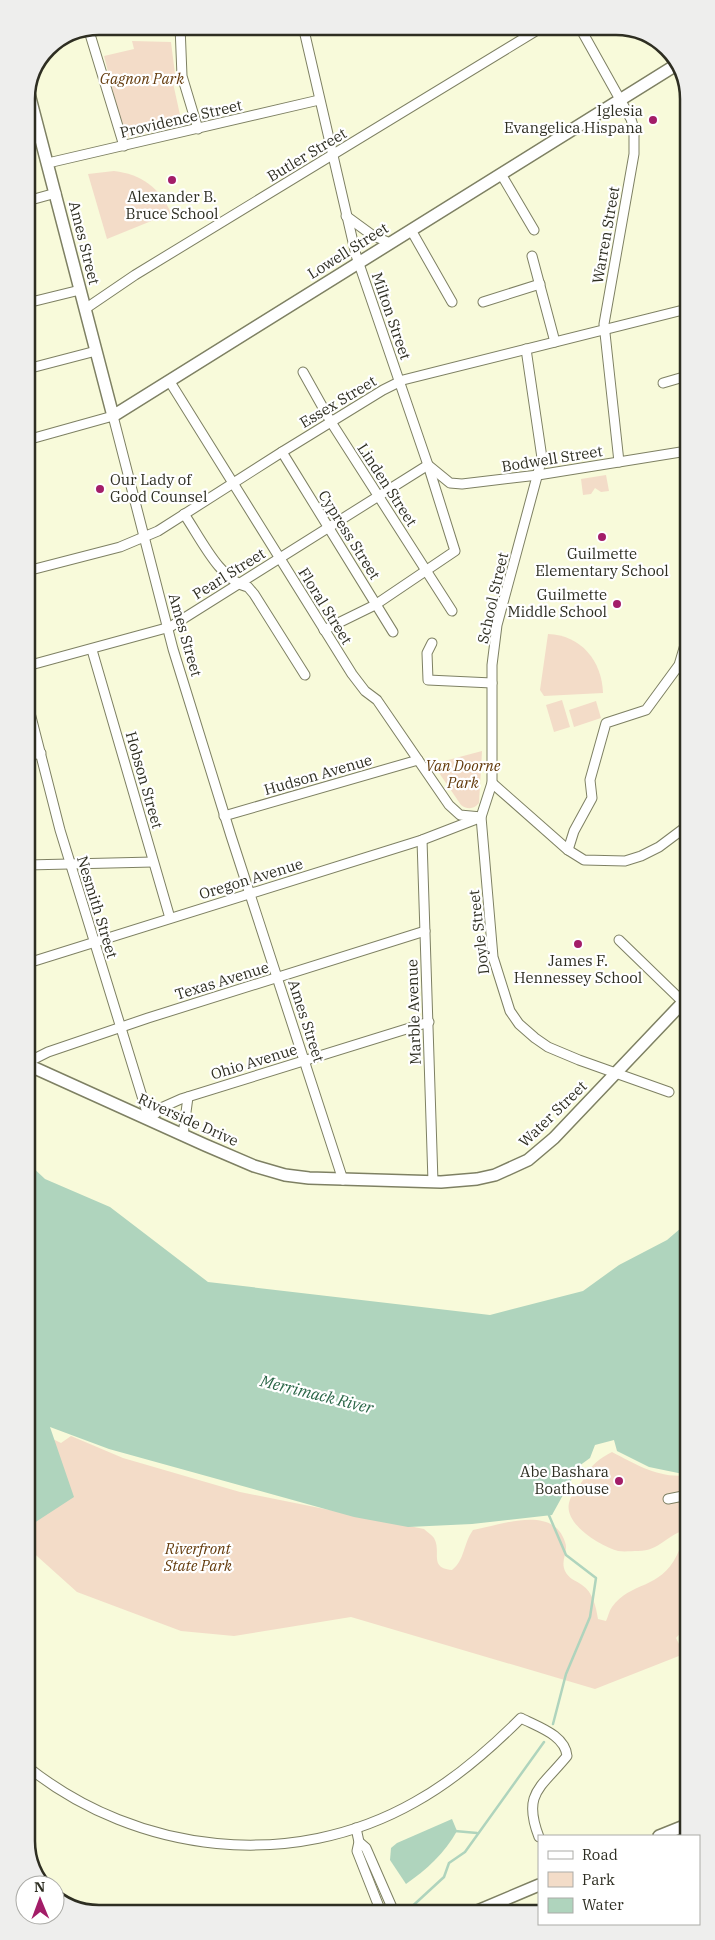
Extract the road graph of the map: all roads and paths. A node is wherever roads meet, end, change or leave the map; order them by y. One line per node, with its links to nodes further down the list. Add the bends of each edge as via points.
1 (180, 35): 10 (street, via 182,76)
2 (305, 35): 7 (street, Milton Street)
3 (529, 35): 12 (street, Butler Street)
4 (584, 35): 8 (street, Warren Street)
5 (91, 36): 11 (street)
6 (671, 68): 8 (street, Lowell Street)
7 (319, 100): 10 (street, Providence Street); 12 (street, Milton Street)
8 (621, 100): 14 (street, Lowell Street); 30 (street, Warren Street, via 634,129 634,147)
9 (35, 123): 13 (street, Ames Street)
10 (198, 129): 11 (street, Providence Street)
11 (124, 146): 13 (street, Providence Street)
12 (332, 156): 17 (street, Milton Street); 28 (street, Butler Street, via 134,275)
13 (48, 163): 15 (street, Ames Street)
14 (501, 174): 18 (street, Lowell Street); 19 (street)
15 (56, 193): 16 (street); 24 (street, Ames Street)
16 (35, 199)
17 (346, 216): 20 (street, via 372,235); 22 (street, Milton Street)
18 (411, 230): 20 (street, Lowell Street); 26 (street)
19 (534, 230)
20 (390, 243): 22 (street, Lowell Street)
21 (532, 256): 23 (street)
22 (358, 263): 37 (street, Lowell Street); 38 (street, Milton Street)
23 (540, 284): 27 (street); 31 (street)
24 (80, 290): 25 (street); 28 (street, Ames Street)
25 (35, 302)
26 (452, 302)
27 (484, 302)
28 (85, 309): 33 (street, Ames Street)
29 (680, 311): 30 (street, Essex Street)
30 (605, 330): 31 (street, Essex Street); 45 (street, Warren Street)
31 (555, 342): 32 (street, Essex Street)
32 (526, 349): 38 (street, Essex Street); 47 (street, School Street, via 542,458)
33 (96, 351): 34 (street); 40 (street, Ames Street)
34 (35, 367)
35 (303, 372): 41 (street, Linden Street)
36 (680, 378): 39 (street)
37 (170, 382): 40 (street, Lowell Street); 48 (street, Floral Street)
38 (399, 382): 41 (street, Essex Street); 46 (street, Milton Street)
39 (663, 383)
40 (112, 416): 42 (street, Lowell Street); 52 (street, Ames Street)
41 (331, 422): 43 (street, Essex Street); 49 (street, Linden Street)
42 (35, 438)
43 (282, 452): 48 (street, Essex Street); 51 (street, Cypress Street)
44 (680, 452): 45 (street, Bodwell Street)
45 (619, 462): 47 (street, Bodwell Street)
46 (428, 465): 47 (street, Bodwell Street, via 450,483 485,483); 49 (street, Pearl Street); 55 (street, Milton Street, via 454,551)
47 (538, 475): 67 (street, School Street, via 498,625)
48 (233, 483): 50 (street, Essex Street); 53 (street, Floral Street)
49 (378, 497): 51 (street, Pearl Street); 55 (street, Linden Street)
50 (184, 514): 52 (street, Essex Street); 56 (street, via 226,576)
51 (328, 528): 53 (street, Pearl Street); 57 (street, Cypress Street)
52 (143, 538): 54 (street, Essex Street); 59 (street, Ames Street)
53 (280, 558): 56 (street, Pearl Street); 60 (street, Floral Street)
54 (35, 569)
55 (426, 572): 57 (street); 58 (street, Linden Street)
56 (238, 585): 59 (street, Pearl Street); 66 (street, via 248,587 254,594)
57 (376, 605): 60 (street); 61 (street, Cypress Street)
58 (452, 611)
59 (167, 628): 63 (street, Pearl Street); 73 (street, Ames Street)
60 (324, 630): 71 (street, Floral Street, via 352,674 365,691 378,700)
61 (393, 632)
62 (432, 643): 67 (street, via 427,652 428,680)
63 (92, 650): 64 (street, Pearl Street); 78 (street, Hobson Street)
64 (35, 664)
65 (680, 670): 77 (street, via 646,710 606,723 590,780 592,798 574,831)
66 (305, 675)
67 (492, 683): 72 (street, School Street)
68 (35, 733): 69 (street, Nesmith Street)
69 (40, 753): 70 (street); 79 (street, Nesmith Street)
70 (35, 754)
71 (418, 760): 73 (street, Hudson Avenue); 74 (street, Floral Street, via 449,805 460,815)
72 (492, 783): 74 (street, School Street); 77 (street)
73 (224, 816): 81 (street, Ames Street)
74 (481, 817): 76 (street, Oregon Avenue); 95 (street, Doyle Street, via 493,957 510,1011 519,1024 548,1047)
75 (680, 831): 77 (street, via 660,847 625,861 584,860)
76 (422, 840): 81 (street, Oregon Avenue); 83 (street, Marble Avenue)
77 (568, 850)
78 (153, 862): 79 (street); 82 (street, Hobson Street)
79 (70, 864): 80 (street); 85 (street, Nesmith Street)
80 (35, 865)
81 (250, 894): 82 (street, Oregon Avenue); 87 (street, Ames Street)
82 (170, 918): 85 (street, Oregon Avenue)
83 (426, 931): 87 (street, Texas Avenue); 90 (street, Marble Avenue)
84 (619, 940): 88 (street)
85 (93, 942): 86 (street, Oregon Avenue); 91 (street, Nesmith Street)
86 (35, 960)
87 (277, 978): 91 (street, Texas Avenue); 93 (street, Ames Street)
88 (680, 995)
89 (680, 1004): 95 (street, Water Street)
90 (429, 1022): 93 (street, Ohio Avenue); 101 (street, Marble Avenue)
91 (120, 1028): 92 (street, Texas Avenue); 98 (street, Nesmith Street)
92 (35, 1060)
93 (303, 1061): 97 (street, Ohio Avenue); 100 (street, Ames Street)
94 (35, 1066): 98 (street, Riverside Drive)
95 (616, 1073): 96 (street, Doyle Street); 101 (street, Water Street, via 554,1138 528,1160 486,1177)
96 (669, 1092)
97 (188, 1097): 98 (street, Ohio Avenue, via 164,1107); 99 (street)
98 (148, 1119): 99 (street, Riverside Drive)
99 (183, 1135): 100 (street, Riverside Drive, via 277,1173)
100 (343, 1180): 101 (street, Water Street)
101 (433, 1182)
102 (680, 1497): 103 (street)
103 (668, 1499)
104 (35, 1772): 105 (street, via 61,1792 107,1817 130,1826 194,1841 228,1845 293,1843 326,1838)
105 (356, 1828): 107 (street, via 386,1817 440,1786 487,1751 521,1718 559,1738 568,1756 534,1797 531,1809); 109 (street)
106 (680, 1828): 108 (street)
107 (538, 1835)
108 (662, 1835)
109 (359, 1842): 111 (street, via 357,1851); 112 (street, via 366,1848)
110 (538, 1885): 113 (street)
111 (378, 1905)
112 (391, 1905)
113 (492, 1905)

